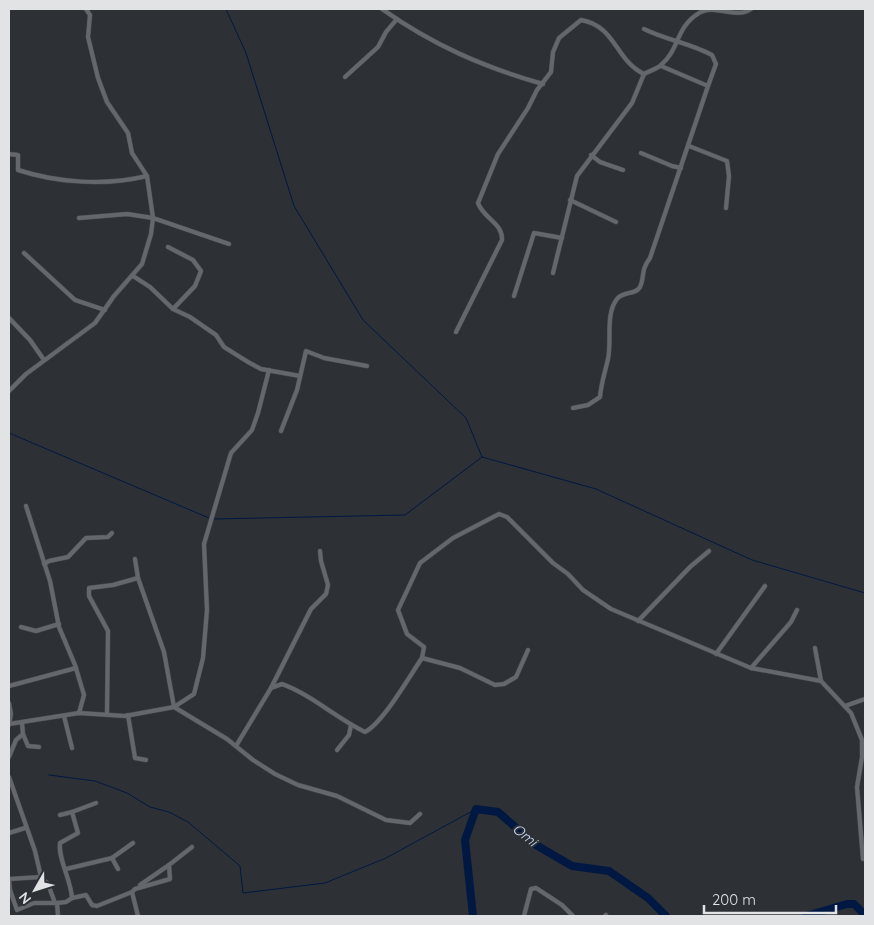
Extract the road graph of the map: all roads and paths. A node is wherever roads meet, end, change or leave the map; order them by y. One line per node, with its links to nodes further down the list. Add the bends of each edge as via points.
1 (86, 9): 18 (street, via 90,15 88,37 98,78 107,102 128,133 132,153)
2 (382, 9): 4 (street)
3 (751, 9): 6 (street, via 739,13 702,11 685,23)
4 (397, 19): 9 (street, via 378,46); 10 (street, via 448,50)
5 (644, 29): 6 (street)
6 (676, 42): 7 (street); 11 (street, via 697,47 715,58)
7 (661, 66): 8 (street); 11 (street)
8 (644, 74): 10 (street, via 626,60 602,27 581,20 559,38 553,52 551,72); 15 (street, via 632,103)
9 (345, 76)
10 (543, 84): 34 (street, via 498,154 478,204 500,228 502,240)
11 (708, 86): 12 (street)
12 (689, 146): 16 (street); 20 (street, via 727,161)
13 (9, 154): 18 (street, via 18,155 18,170 70,180 128,181)
14 (641, 154): 16 (street)
15 (591, 155): 17 (street, via 600,162); 19 (street, via 577,176)
16 (681, 168): 40 (street, via 650,258 642,272 641,285 637,290 620,296 613,306 608,360 600,397 588,405)
17 (623, 170)
18 (147, 176): 22 (street)
19 (570, 200): 23 (street); 24 (street)
20 (726, 208)
21 (79, 218): 22 (street, via 127,214)
22 (152, 218): 25 (street); 29 (street, via 150,241 142,264)
23 (616, 222)
24 (562, 238): 28 (street); 30 (street, via 538,232 534,234)
25 (229, 244)
26 (168, 247): 31 (street, via 194,260 201,271 195,286)
27 (24, 253): 32 (street, via 75,300)
28 (554, 273)
29 (133, 276): 31 (street); 32 (street)
30 (514, 296)
31 (173, 309): 37 (street, via 216,335 224,347)
32 (105, 310): 35 (street, via 95,323)
33 (9, 318): 35 (street)
34 (456, 332)
35 (44, 360): 39 (street)
36 (367, 366): 38 (street, via 306,351)
37 (269, 370): 38 (street); 66 (street, via 252,430 231,453 204,544 207,610 203,658 194,694)
38 (300, 376): 41 (street)
39 (9, 391)
40 (573, 408)
41 (281, 432)
42 (26, 506): 47 (street)
43 (112, 533): 47 (street, via 108,537 86,538 68,557)
44 (709, 550): 51 (street)
45 (320, 551): 62 (street, via 328,585 326,594 311,609)
46 (135, 560): 48 (street)
47 (44, 564): 52 (street)
48 (138, 578): 66 (street, via 164,652); 68 (street, via 89,588 89,596 108,631)
49 (765, 586): 56 (street)
50 (797, 610): 59 (street, via 791,622)
51 (638, 620): 56 (street); 57 (street, via 611,610 583,590 507,517 499,514 432,553 420,562 411,578 398,610 406,634 424,647)
52 (58, 624): 53 (street, via 36,630); 58 (street)
53 (21, 627)
54 (815, 648): 60 (street)
55 (528, 650): 57 (street, via 516,677 495,685 460,668)
56 (716, 654): 59 (street)
57 (422, 658): 73 (street, via 372,728 365,732)
58 (76, 668): 61 (street); 67 (street, via 84,695)
59 (751, 668): 60 (street)
60 (821, 681): 65 (street)
61 (9, 686)
62 (271, 688): 73 (street, via 282,684 298,690); 75 (street)
63 (865, 699): 65 (street)
64 (9, 703): 72 (street)
65 (845, 706): 79 (street, via 857,726)
66 (174, 707): 70 (street); 75 (street)
67 (79, 713): 68 (street); 69 (street)
68 (107, 714): 70 (street)
69 (64, 716): 71 (street); 77 (street)
70 (128, 716): 81 (street, via 135,758)
71 (22, 723): 72 (street); 74 (street)
72 (9, 725)
73 (351, 725): 78 (street, via 349,735)
74 (23, 734): 76 (street, via 28,746); 80 (street)
75 (236, 746): 85 (street, via 252,760 283,778 336,796 386,820 410,823)
76 (39, 747)
77 (72, 748)
78 (337, 750)
79 (864, 753): 87 (street, via 857,787)
80 (9, 757)
81 (146, 760)
82 (9, 777): 88 (street)
83 (96, 803): 84 (street)
84 (72, 812): 86 (street); 95 (street, via 78,833 59,845)
85 (420, 814)
86 (60, 815)
87 (863, 817): 93 (street, via 860,842)
88 (25, 828): 89 (street); 97 (street)
89 (9, 833)
90 (133, 844): 92 (street)
91 (192, 847): 94 (street)
92 (112, 858): 95 (street); 96 (street)
93 (863, 859)
94 (170, 865): 99 (street); 99 (street, via 170,879)
95 (66, 869): 100 (street)
96 (118, 869)
97 (41, 877): 98 (street); 101 (street, via 48,884)
98 (9, 879): 102 (street)
99 (134, 890): 100 (street, via 97,906 86,895); 105 (street)
100 (72, 898): 101 (street)
101 (56, 903): 102 (street, via 34,903); 104 (street)
102 (17, 910): 103 (street)
103 (14, 916)
104 (58, 916)
105 (138, 916)
106 (524, 916): 107 (street, via 532,889 536,888)
107 (573, 916)

